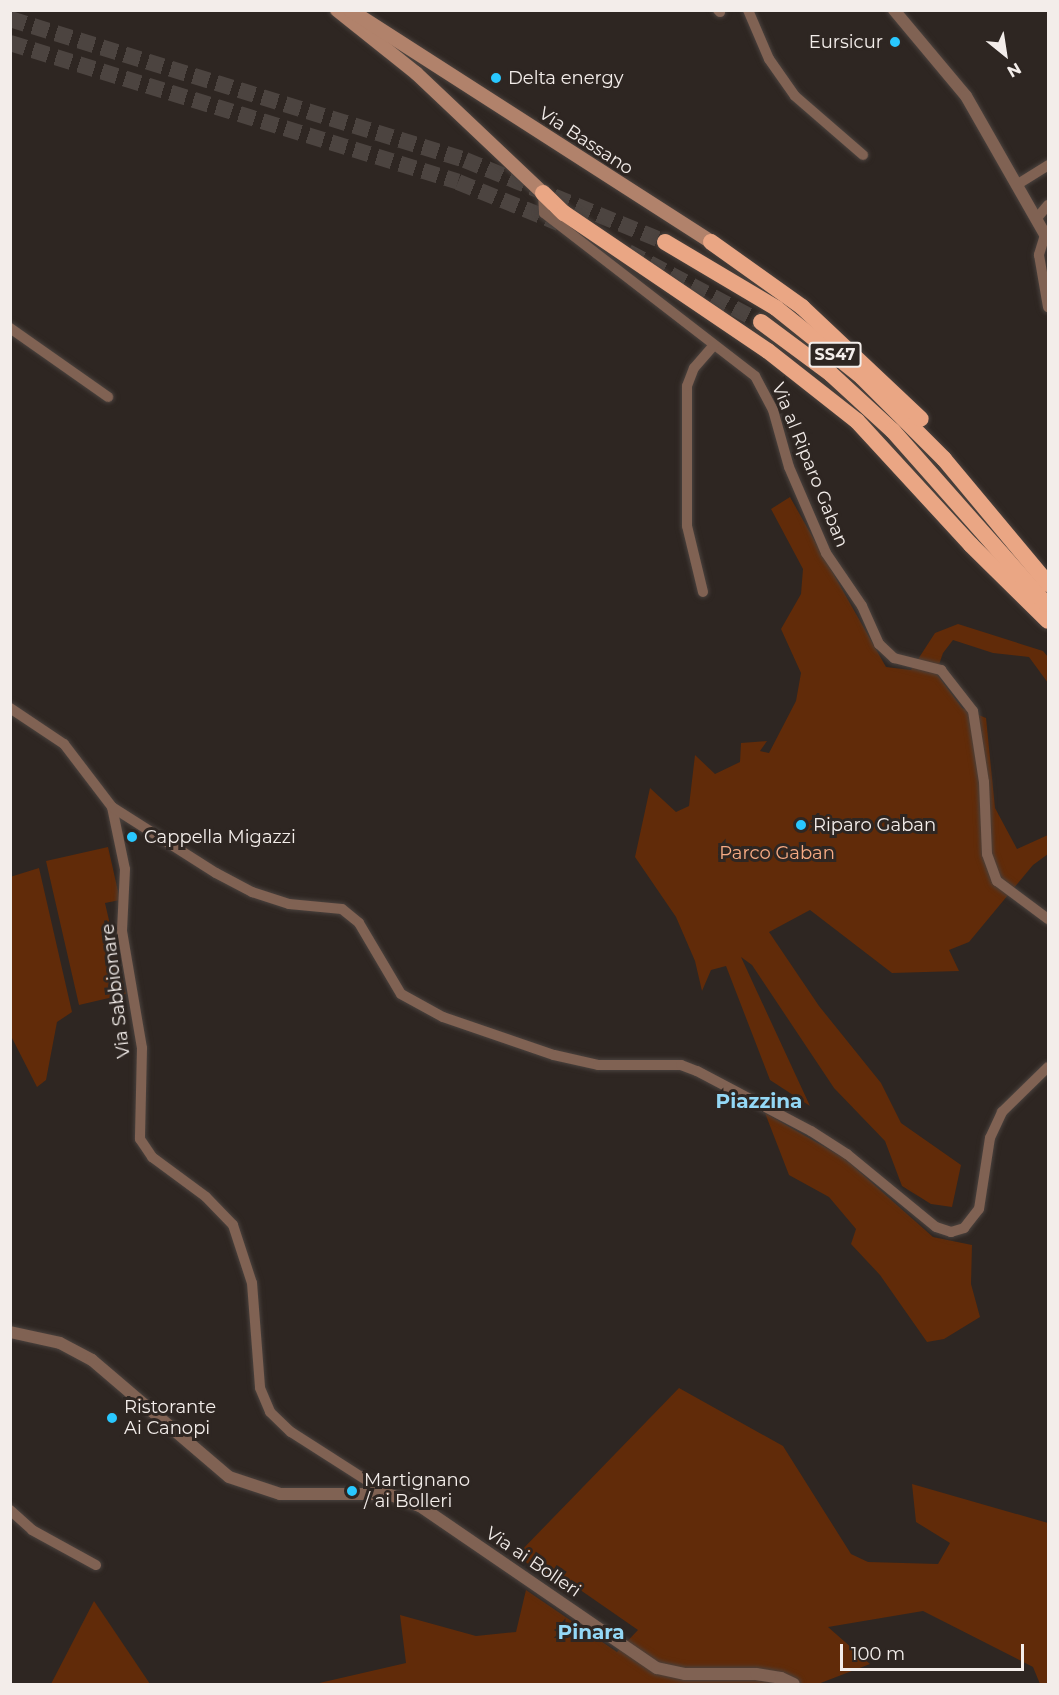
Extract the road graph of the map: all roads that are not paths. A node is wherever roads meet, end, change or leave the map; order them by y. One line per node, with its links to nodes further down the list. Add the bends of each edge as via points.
1 (337, 10): 8 (main road, via 416,73)
2 (350, 10): 13 (main road, Via Bassano)
3 (748, 10): 5 (street, via 769,59 795,96)
4 (894, 10): 7 (street, via 966,96)
5 (863, 155)
6 (1048, 165): 7 (street)
7 (1018, 184): 10 (street)
8 (543, 193): 17 (street, Via al Riparo Gaban, via 544,213); 23 (highway, via 564,213 768,351 857,422)
9 (1048, 205): 10 (street)
10 (1037, 218): 11 (street)
11 (1047, 237): 14 (street, via 1040,255)
12 (665, 242): 19 (highway, SS47, via 776,308 862,377 907,419)
13 (711, 242): 19 (highway, via 802,307 879,376 974,480)
14 (1048, 307)
15 (761, 322): 22 (highway, SS47, via 831,374 893,431 959,501)
16 (10, 328): 18 (street)
17 (714, 345): 21 (street, via 694,368 687,387 687,526); 26 (street, Via al Riparo Gaban, via 755,376 773,410 789,467 826,553 862,606 879,644 894,658 941,670 972,711 984,782 987,854 997,880)
18 (108, 397)
19 (995, 518): 20 (highway, SS47)
20 (1048, 585)
21 (703, 592)
22 (1048, 608)
23 (1048, 621)
24 (10, 708): 25 (street, Via Sabbionare, via 64,744)
25 (112, 807): 27 (street, via 252,892 289,904 342,909 359,923 401,994 443,1017 554,1055 598,1065 681,1065 697,1071 829,1142 936,1227 951,1232 964,1228 979,1209 990,1137 1002,1112); 29 (street, Via Sabbionare, via 125,869 122,931 142,1048 141,1139 152,1157 206,1197 234,1225 252,1284 260,1389 270,1412 291,1432)
26 (1048, 919)
27 (1048, 1067)
28 (10, 1332): 29 (street, Via ai Bolleri, via 60,1343 93,1360 229,1478 280,1494)
29 (388, 1494): 32 (street, Via ai Bolleri, via 420,1506 657,1668 685,1674 756,1674)
30 (10, 1510): 31 (street, via 32,1530)
31 (96, 1565)
32 (794, 1684)

